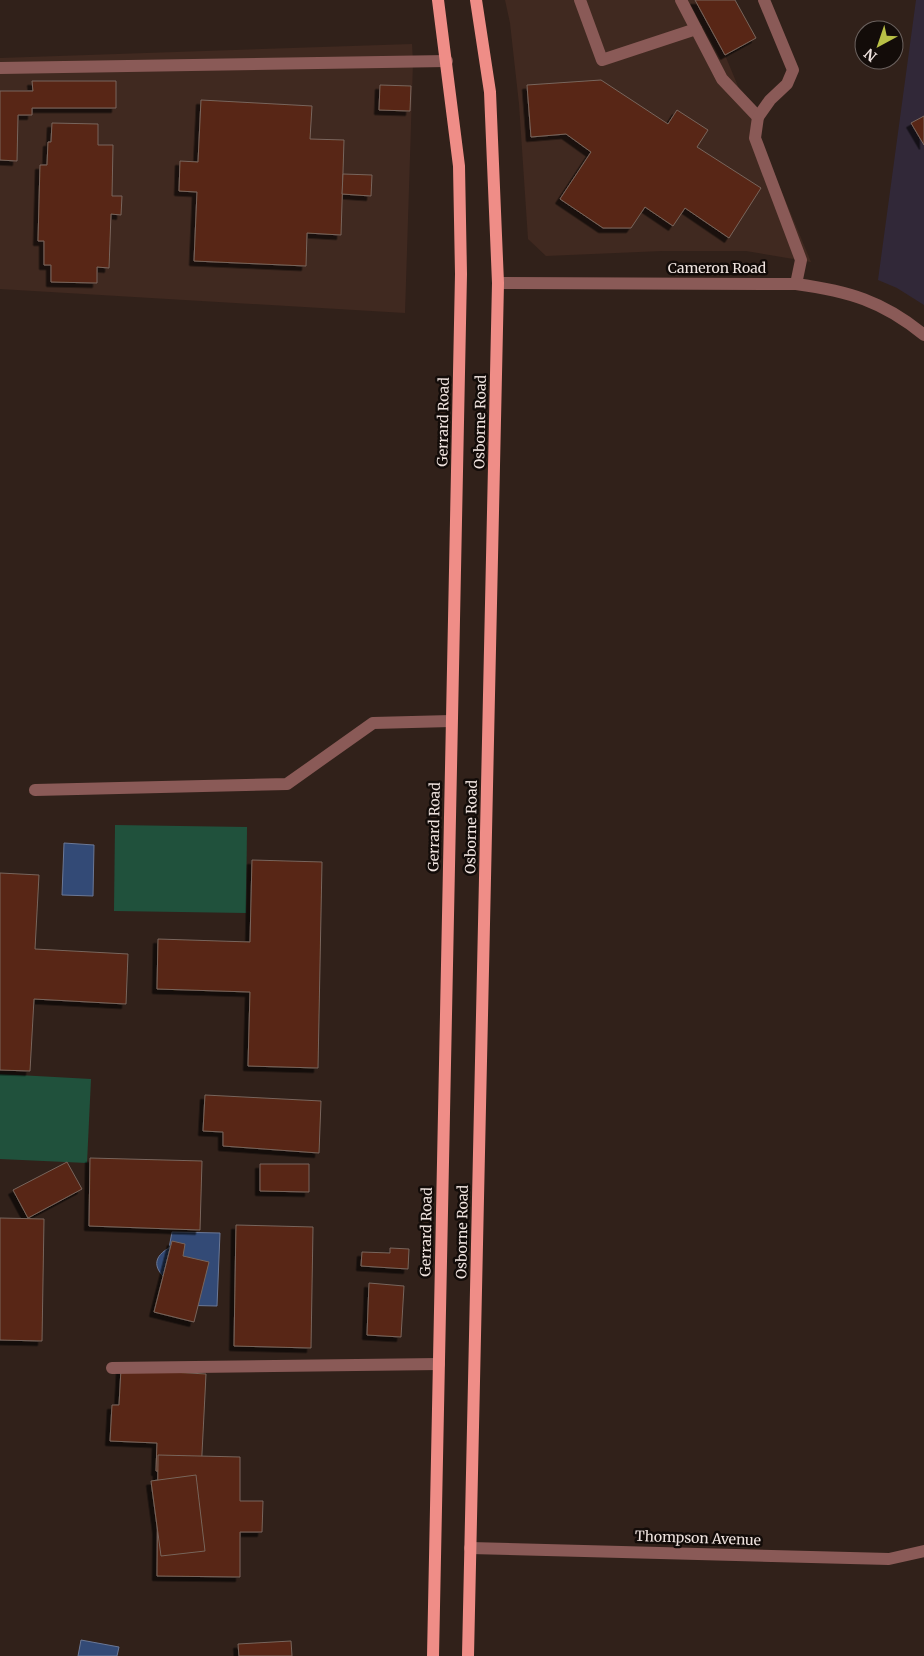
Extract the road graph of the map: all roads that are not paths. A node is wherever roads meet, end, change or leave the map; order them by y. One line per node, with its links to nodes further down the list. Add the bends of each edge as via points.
1 (438, 0): 7 (main road, Gerrard Road)
2 (476, 0): 10 (main road, Osborne Road, via 490,92)
3 (580, 0): 6 (street, via 602,60)
4 (681, 0): 6 (street)
5 (764, 0): 9 (street, via 793,70 787,84)
6 (696, 29): 9 (street, via 722,79)
7 (447, 61): 8 (street); 13 (main road, Gerrard Road, via 459,166 461,274)
8 (0, 68)
9 (758, 117): 11 (street, via 756,138 801,260)
10 (498, 282): 11 (street, Cameron Road); 17 (main road, Osborne Road)
11 (796, 284): 12 (street, Cameron Road, via 833,289 873,301)
12 (924, 335)
13 (451, 721): 14 (street, via 373,723 287,784); 15 (main road, Gerrard Road)
14 (34, 790)
15 (439, 1364): 16 (street); 19 (main road, Gerrard Road)
16 (112, 1368)
17 (470, 1548): 18 (street, Thompson Avenue, via 889,1559); 20 (main road, Osborne Road)
18 (924, 1552)
19 (433, 1656)
20 (468, 1656)

